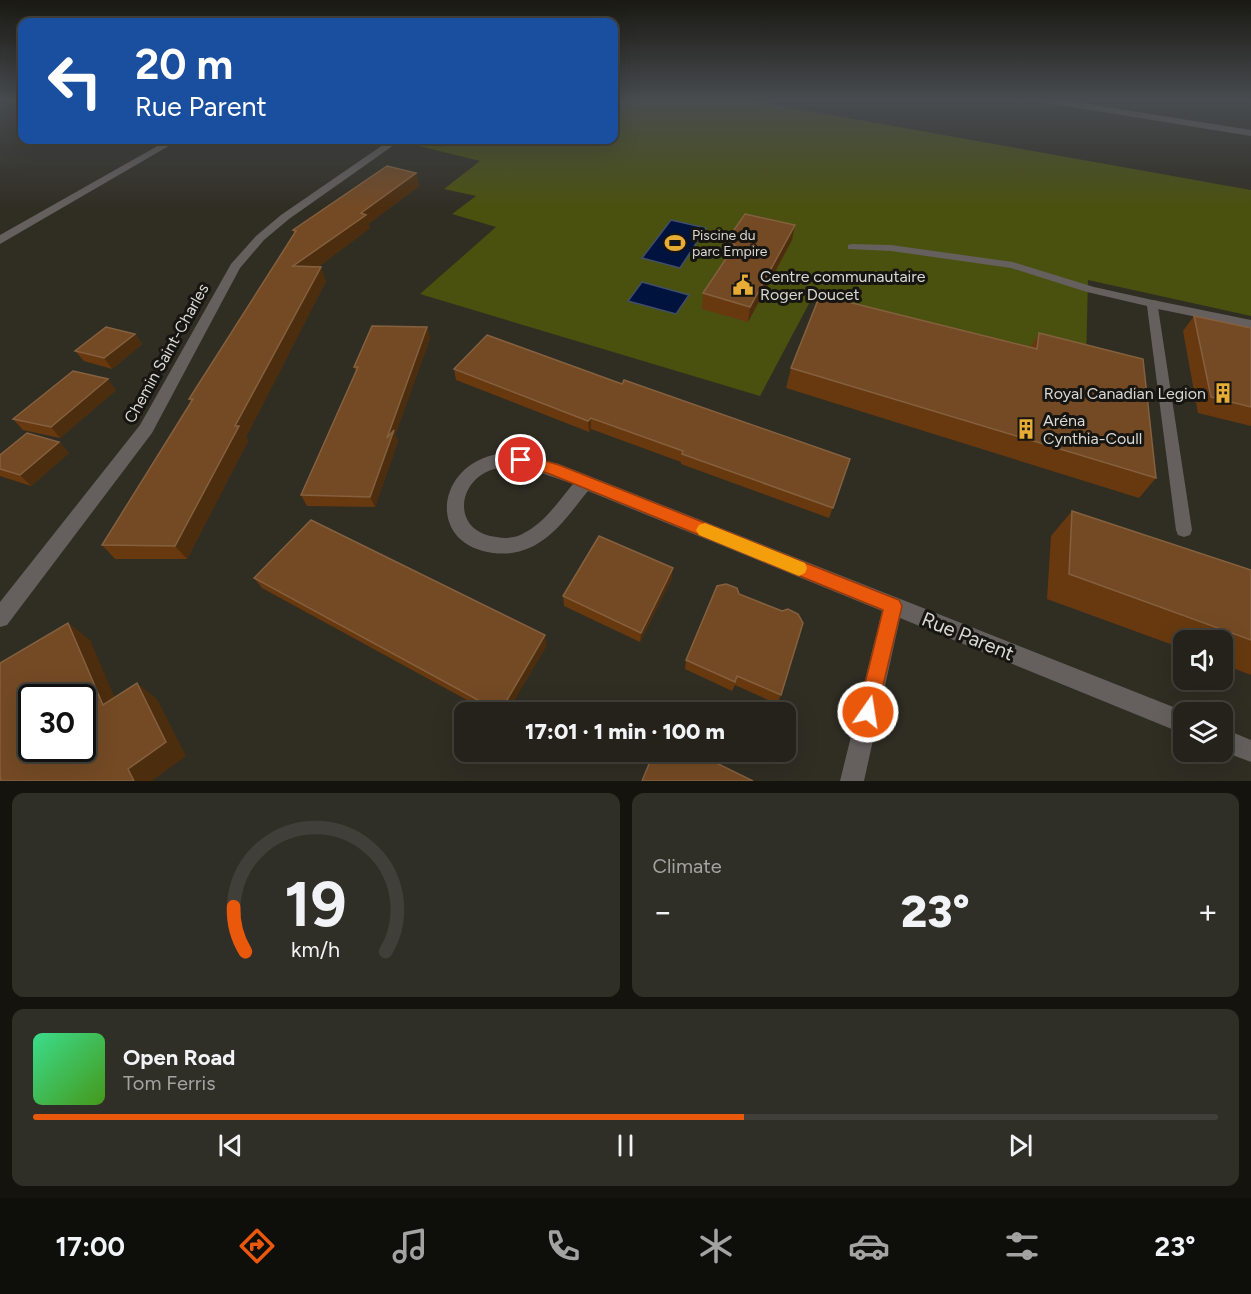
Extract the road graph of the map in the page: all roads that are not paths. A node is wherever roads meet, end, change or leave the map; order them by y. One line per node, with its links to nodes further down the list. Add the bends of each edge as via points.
1 (167, 144): 3 (street)
2 (390, 144): 10 (street, Chemin Saint-Charles, via 285,217 235,267 146,429)
3 (0, 240)
4 (852, 247): 5 (lane, via 891,248 1013,265)
5 (1153, 304): 6 (street); 8 (lane)
6 (1251, 324)
7 (585, 482): 7 (street, Rue Parent, via 558,516 534,537 512,546 488,547 469,540 458,526 454,510 458,492 469,474 493,462 521,460); 9 (street, Rue Parent)
8 (1184, 530)
9 (893, 606): 11 (street, Rue Parent); 14 (street)
10 (0, 618)
11 (1173, 719)
12 (1233, 744): 13 (street)
13 (1251, 751)
14 (852, 781)

